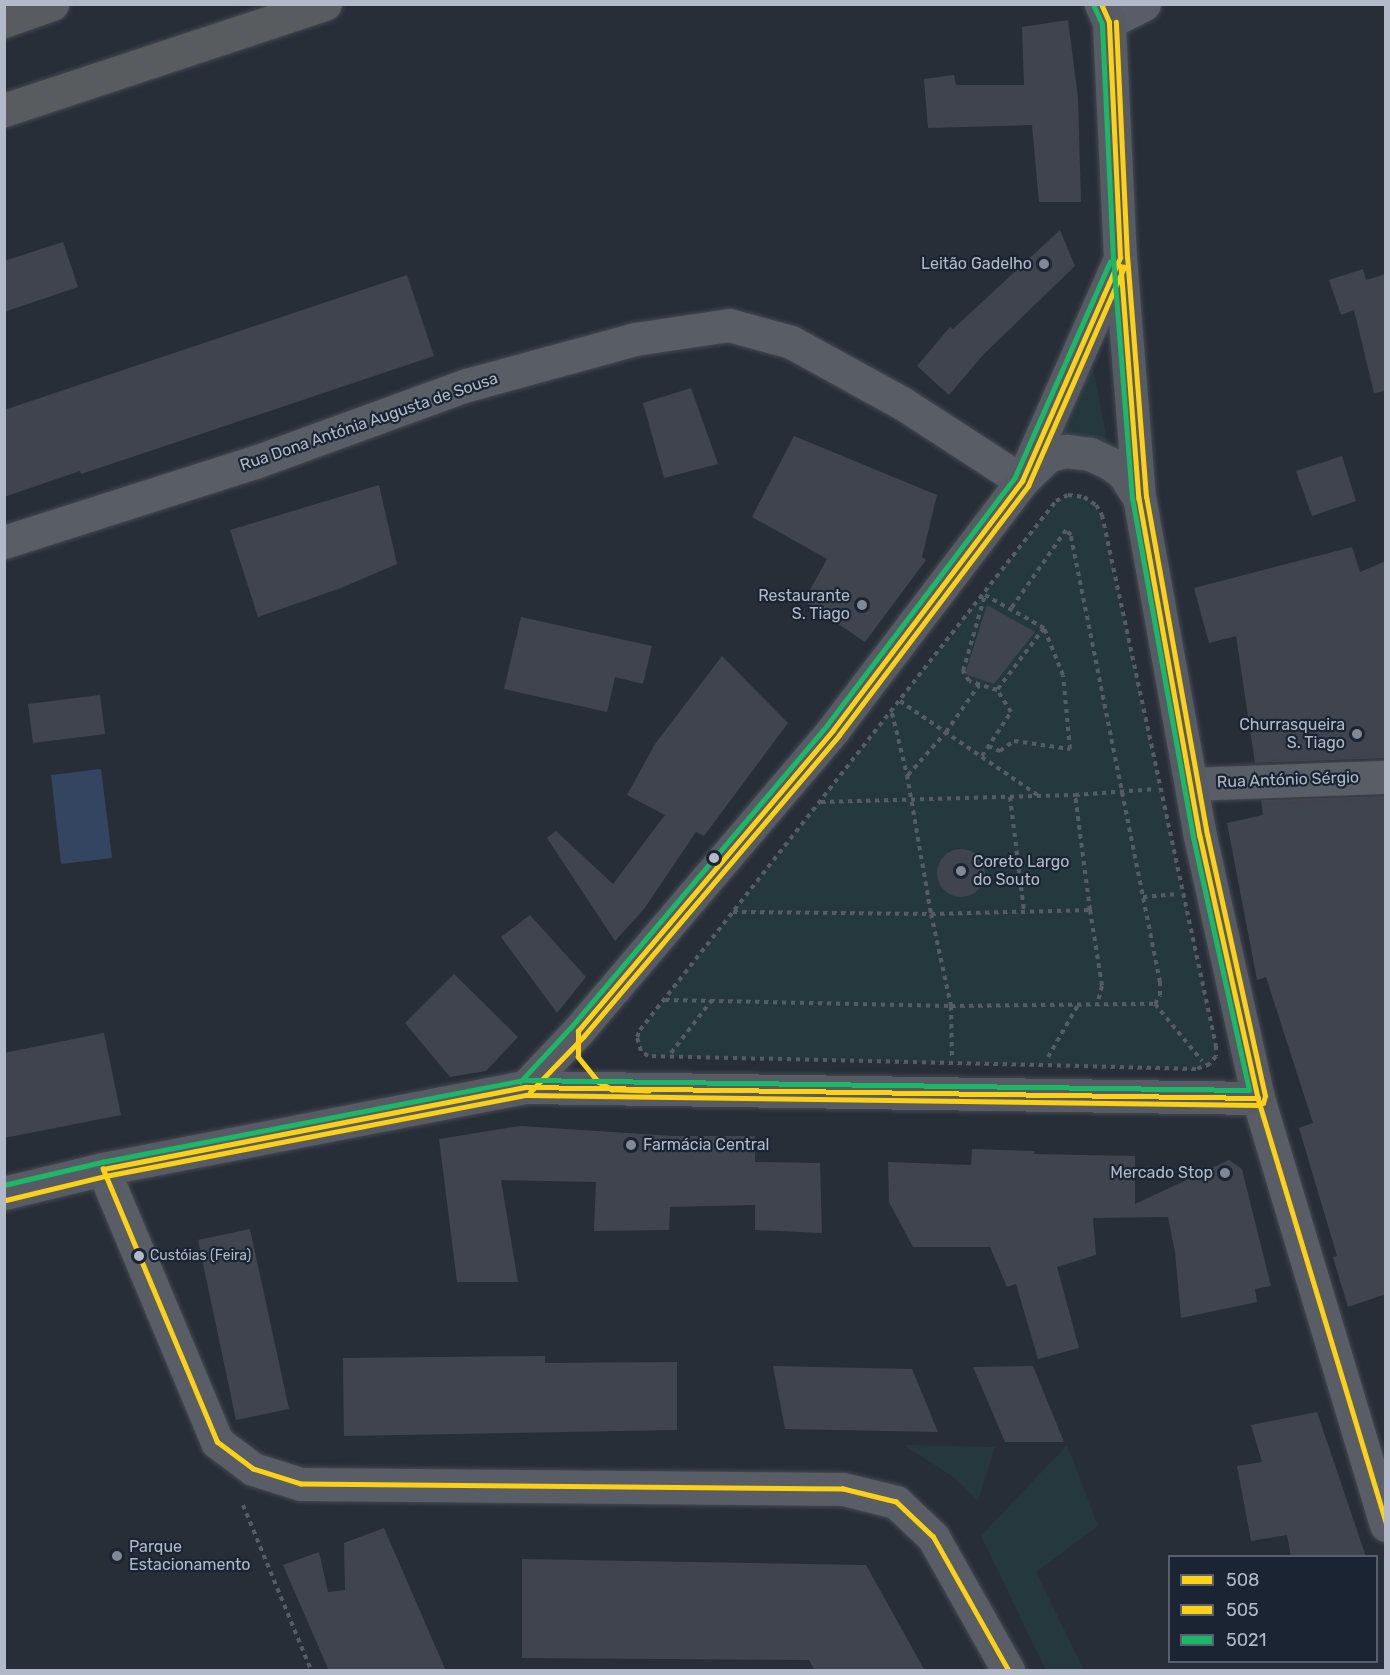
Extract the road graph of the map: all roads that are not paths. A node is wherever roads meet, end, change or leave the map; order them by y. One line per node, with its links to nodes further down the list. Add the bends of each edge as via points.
1 (52, 4): 5 (highway)
2 (325, 4): 6 (highway)
3 (1144, 4): 4 (street)
4 (1105, 13): 7 (main road)
5 (4, 21)
6 (4, 110)
7 (1120, 258): 8 (main road); 9 (main road)
8 (1022, 481): 9 (main road, via 1048,456 1066,451 1089,454 1123,473); 10 (street, Rua Dona Antónia Augusta de Sousa, via 902,403 791,342 729,325 635,339 467,385 255,462); 13 (main road, via 832,730)
9 (1138, 498): 12 (main road)
10 (4, 542)
11 (1386, 777): 12 (street, Rua António Sérgio)
12 (1176, 786): 16 (main road)
13 (578, 1031): 14 (main road); 15 (main road, via 578,1057 598,1082)
14 (525, 1087): 15 (main road); 17 (main road)
15 (612, 1090): 16 (main road)
16 (1258, 1098): 19 (street)
17 (103, 1169): 18 (main road); 20 (street, via 217,1442 253,1469 301,1484 843,1490 896,1502 933,1537)
18 (4, 1193)
19 (1386, 1525)
20 (1008, 1671)

